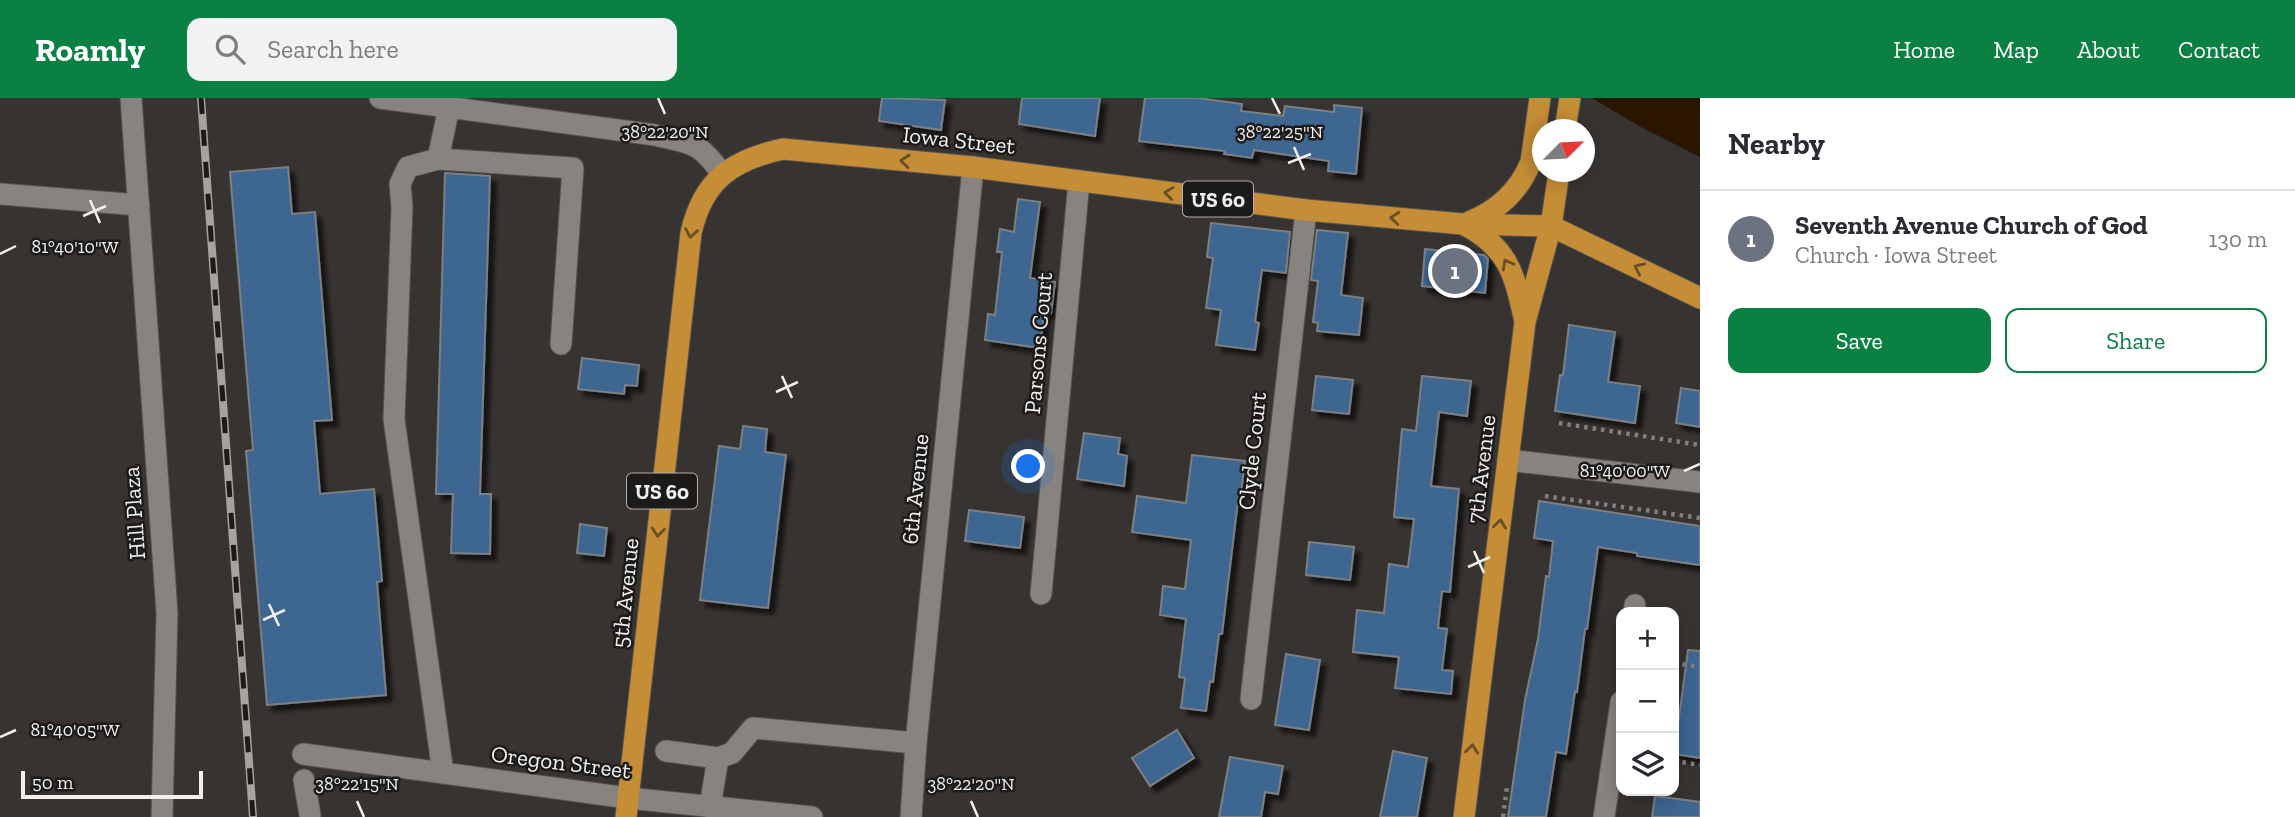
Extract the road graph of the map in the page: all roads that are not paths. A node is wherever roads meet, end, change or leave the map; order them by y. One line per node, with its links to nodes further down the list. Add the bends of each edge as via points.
1 (131, 98): 13 (street, Hill Plaza)
2 (380, 98): 5 (street)
3 (1540, 98): 15 (main road, via 1531,162 1518,187 1493,211)
4 (1570, 98): 6 (main road)
5 (449, 107): 7 (street); 9 (street, via 655,135 695,145 708,153)
6 (1567, 119)
7 (438, 159): 19 (street, via 573,168); 29 (street, via 408,167 400,184 394,419)
8 (973, 167): 9 (main road, Iowa Street / US 60, one-way to 9, via 783,149 758,154); 10 (main road, Iowa Street / US 60); 25 (street, 6th Avenue)
9 (722, 174): 31 (main road, 5th Avenue / US 60, one-way to 31, via 704,195 691,233)
10 (1079, 181): 14 (main road, Iowa Street / US 60, one-way to 10); 22 (street, Parsons Court)
11 (1558, 182): 16 (main road, 7th Avenue)
12 (0, 194): 13 (street)
13 (139, 205): 33 (street, Hill Plaza, via 167,613)
14 (1306, 209): 15 (main road, Iowa Street / US 60, one-way to 14); 23 (street, Clyde Court)
15 (1463, 224): 16 (main road, Iowa Street / US 60); 18 (main road, one-way to 15, via 1506,261 1484,235)
16 (1551, 226): 17 (main road, US 60, one-way to 16); 18 (main road, 7th Avenue)
17 (1700, 298)
18 (1525, 322): 20 (main road, 7th Avenue)
19 (561, 344)
20 (1508, 460): 21 (street); 37 (main road, 7th Avenue, one-way to 20)
21 (1700, 482)
22 (1041, 594)
23 (1251, 699)
24 (1616, 733): 38 (street)
25 (916, 743): 28 (street, via 753,728 732,753); 36 (street, 6th Avenue)
26 (666, 751): 28 (street)
27 (303, 754): 29 (street, Oregon Street)
28 (718, 758): 32 (street)
29 (443, 773): 31 (street, Oregon Street)
30 (304, 779): 34 (street)
31 (627, 807): 32 (street, Oregon Street)
32 (710, 807): 35 (street, Oregon Street)
33 (162, 817)
34 (314, 817)
35 (812, 817)
36 (911, 817)
37 (1464, 817)
38 (1604, 817)

